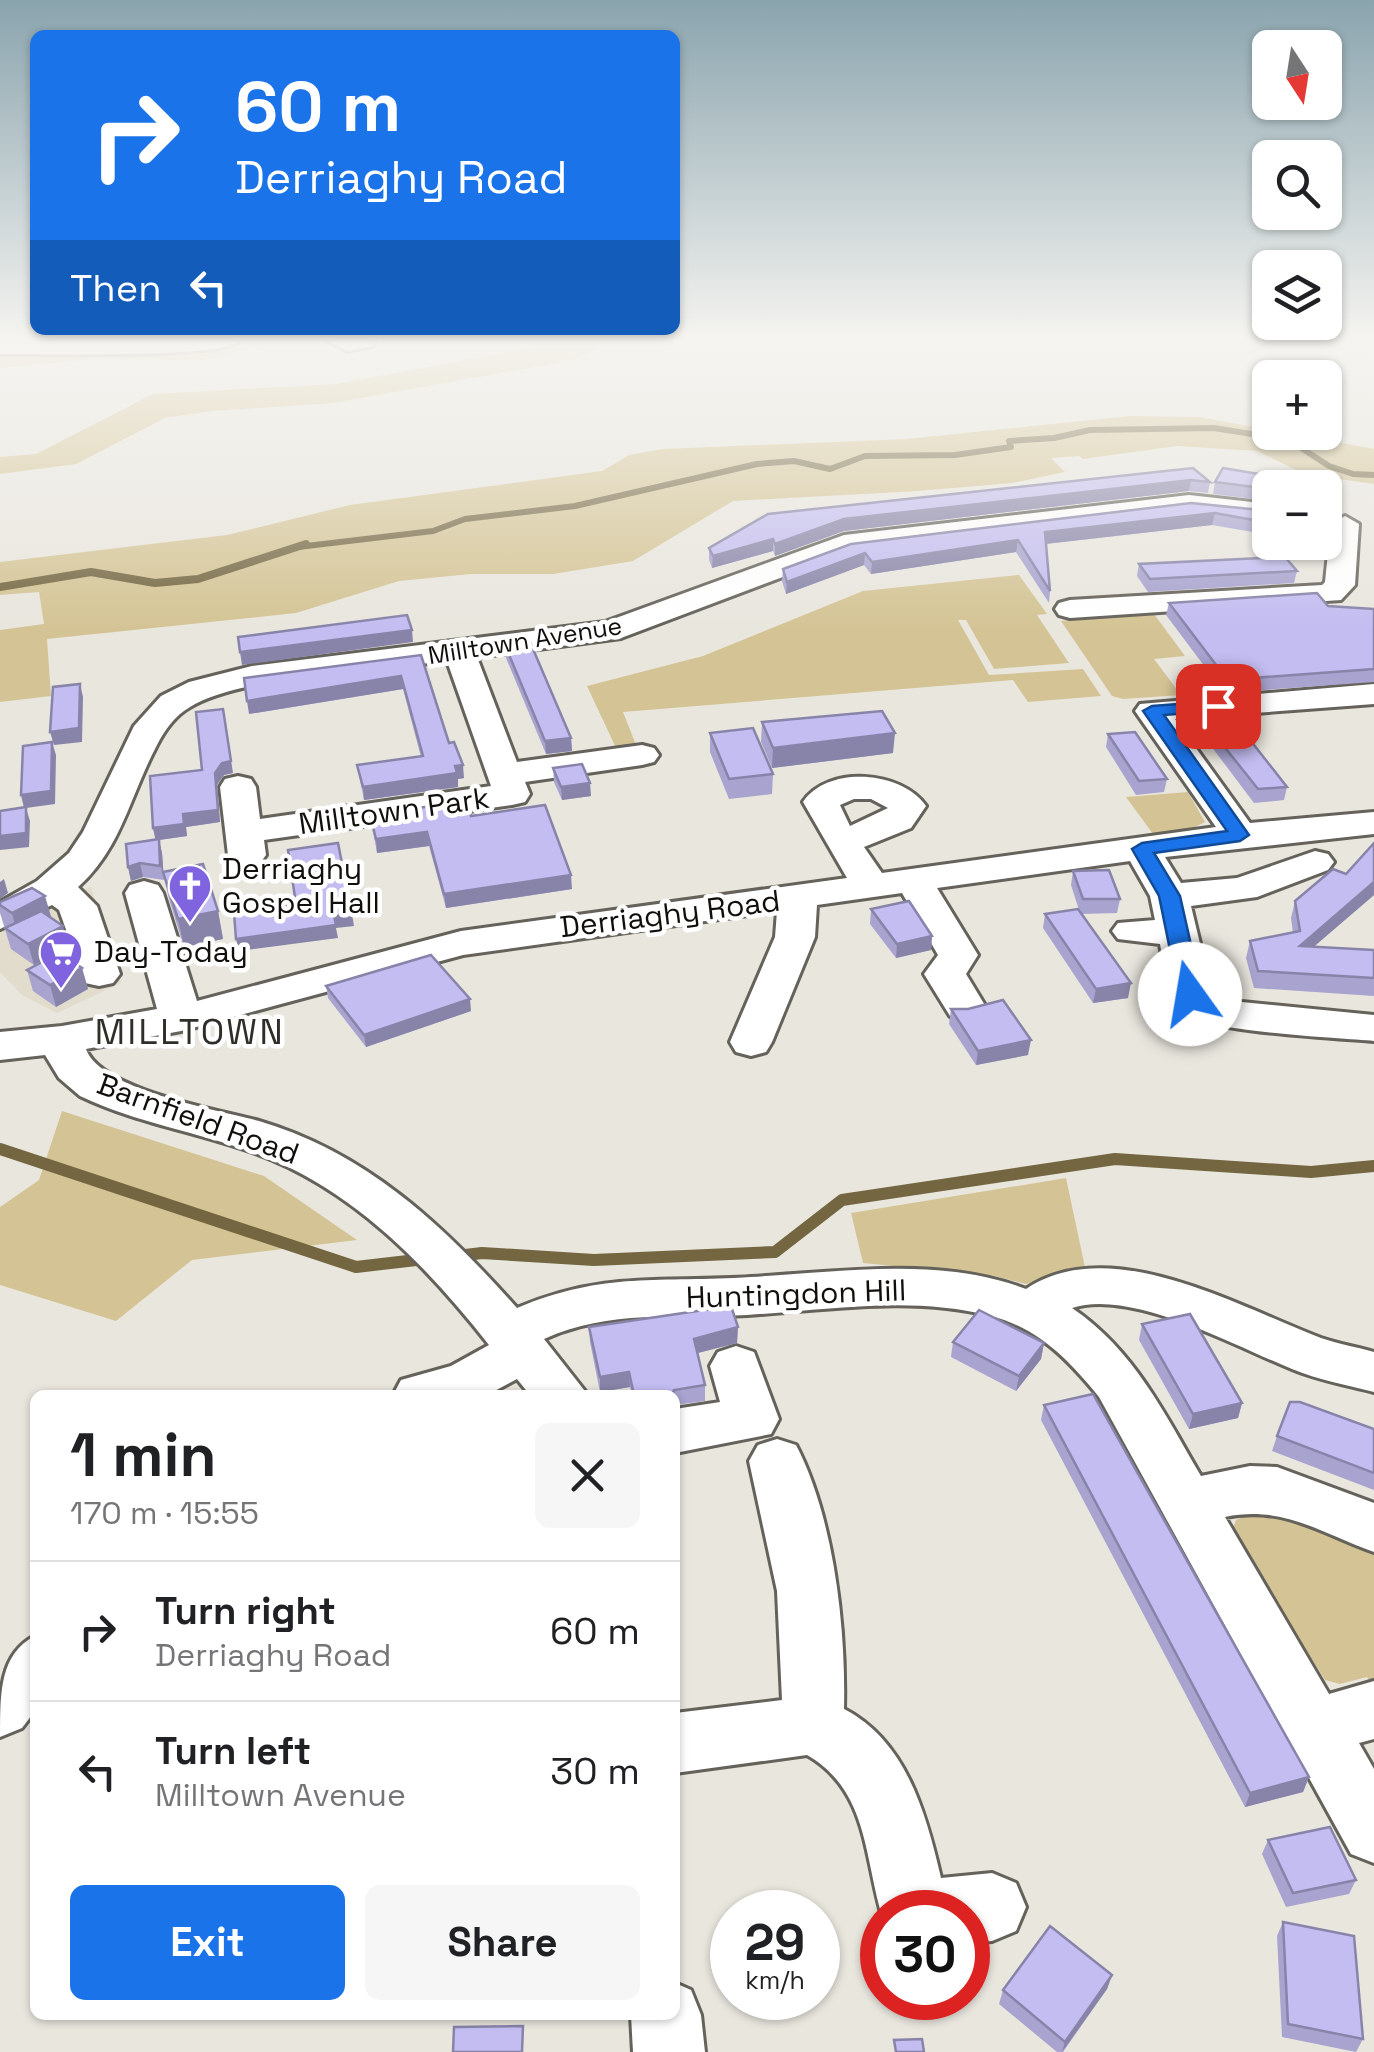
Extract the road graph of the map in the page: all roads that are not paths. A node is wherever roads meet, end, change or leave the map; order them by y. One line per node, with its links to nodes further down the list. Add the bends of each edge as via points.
1 (1252, 510): 6 (street, Milltown Avenue, via 1189,503 844,544 610,631)
2 (1348, 524): 3 (street, via 1340,584)
3 (1330, 594): 4 (street); 5 (street)
4 (1361, 597)
5 (1070, 609)
6 (459, 651): 9 (street, Milltown Park); 17 (street, Milltown Avenue, via 252,676 174,702 146,736 92,849)
7 (1374, 694): 12 (street, via 1152,711)
8 (638, 761): 9 (street)
9 (505, 774): 10 (street, Milltown Park, via 512,794 246,843)
10 (238, 787)
11 (1366, 827): 12 (street, Derriaghy Road)
12 (1240, 835): 14 (street, Derriaghy Road)
13 (845, 841): 18 (street)
14 (1142, 849): 16 (street, Derriaghy Road); 21 (street)
15 (1315, 862): 21 (street)
16 (914, 882): 18 (street, Derriaghy Road); 25 (street, via 958,955 945,974)
17 (55, 887): 22 (street, Milltown Avenue); 24 (street, via 77,906)
18 (872, 888): 20 (street, Derriaghy Road)
19 (144, 893): 26 (street)
20 (798, 898): 26 (street, Derriaghy Road, via 461,943); 29 (street, via 795,936)
21 (1173, 914): 23 (street); 27 (street, via 1198,1005)
22 (0, 917)
23 (1132, 932)
24 (100, 974)
25 (965, 1006)
26 (181, 1018): 28 (street, Derriaghy Road)
27 (1374, 1028)
28 (62, 1040): 30 (street, Derriaghy Road); 32 (street, Barnfield Road, via 70,1068 98,1088 281,1145 333,1169 377,1200)
29 (751, 1042)
30 (0, 1046)
31 (1034, 1309): 32 (street, Huntingdon Hill, via 977,1294 882,1285 596,1301); 34 (street, via 1063,1289 1134,1292); 39 (street, Huntingdon Hill, via 1070,1327 1099,1353)
32 (516, 1343): 35 (street, Huntingdon Hill, via 466,1382); 36 (street, Barnfield Road)
33 (736, 1366): 37 (street, via 752,1419)
34 (1374, 1372)
35 (438, 1390)
36 (557, 1390)
37 (680, 1430)
38 (777, 1461): 44 (street, via 798,1530 815,1680)
39 (1184, 1502): 40 (street, via 1277,1490); 43 (street, Huntingdon Hill)
40 (1374, 1528)
41 (30, 1669): 42 (street)
42 (0, 1708)
43 (1345, 1718): 46 (street, Huntingdon Hill)
44 (812, 1725): 45 (street); 47 (street, via 849,1746 876,1776)
45 (680, 1741)
46 (1374, 1831)
47 (910, 1890)
48 (666, 2020): 49 (street)
49 (669, 2052)

